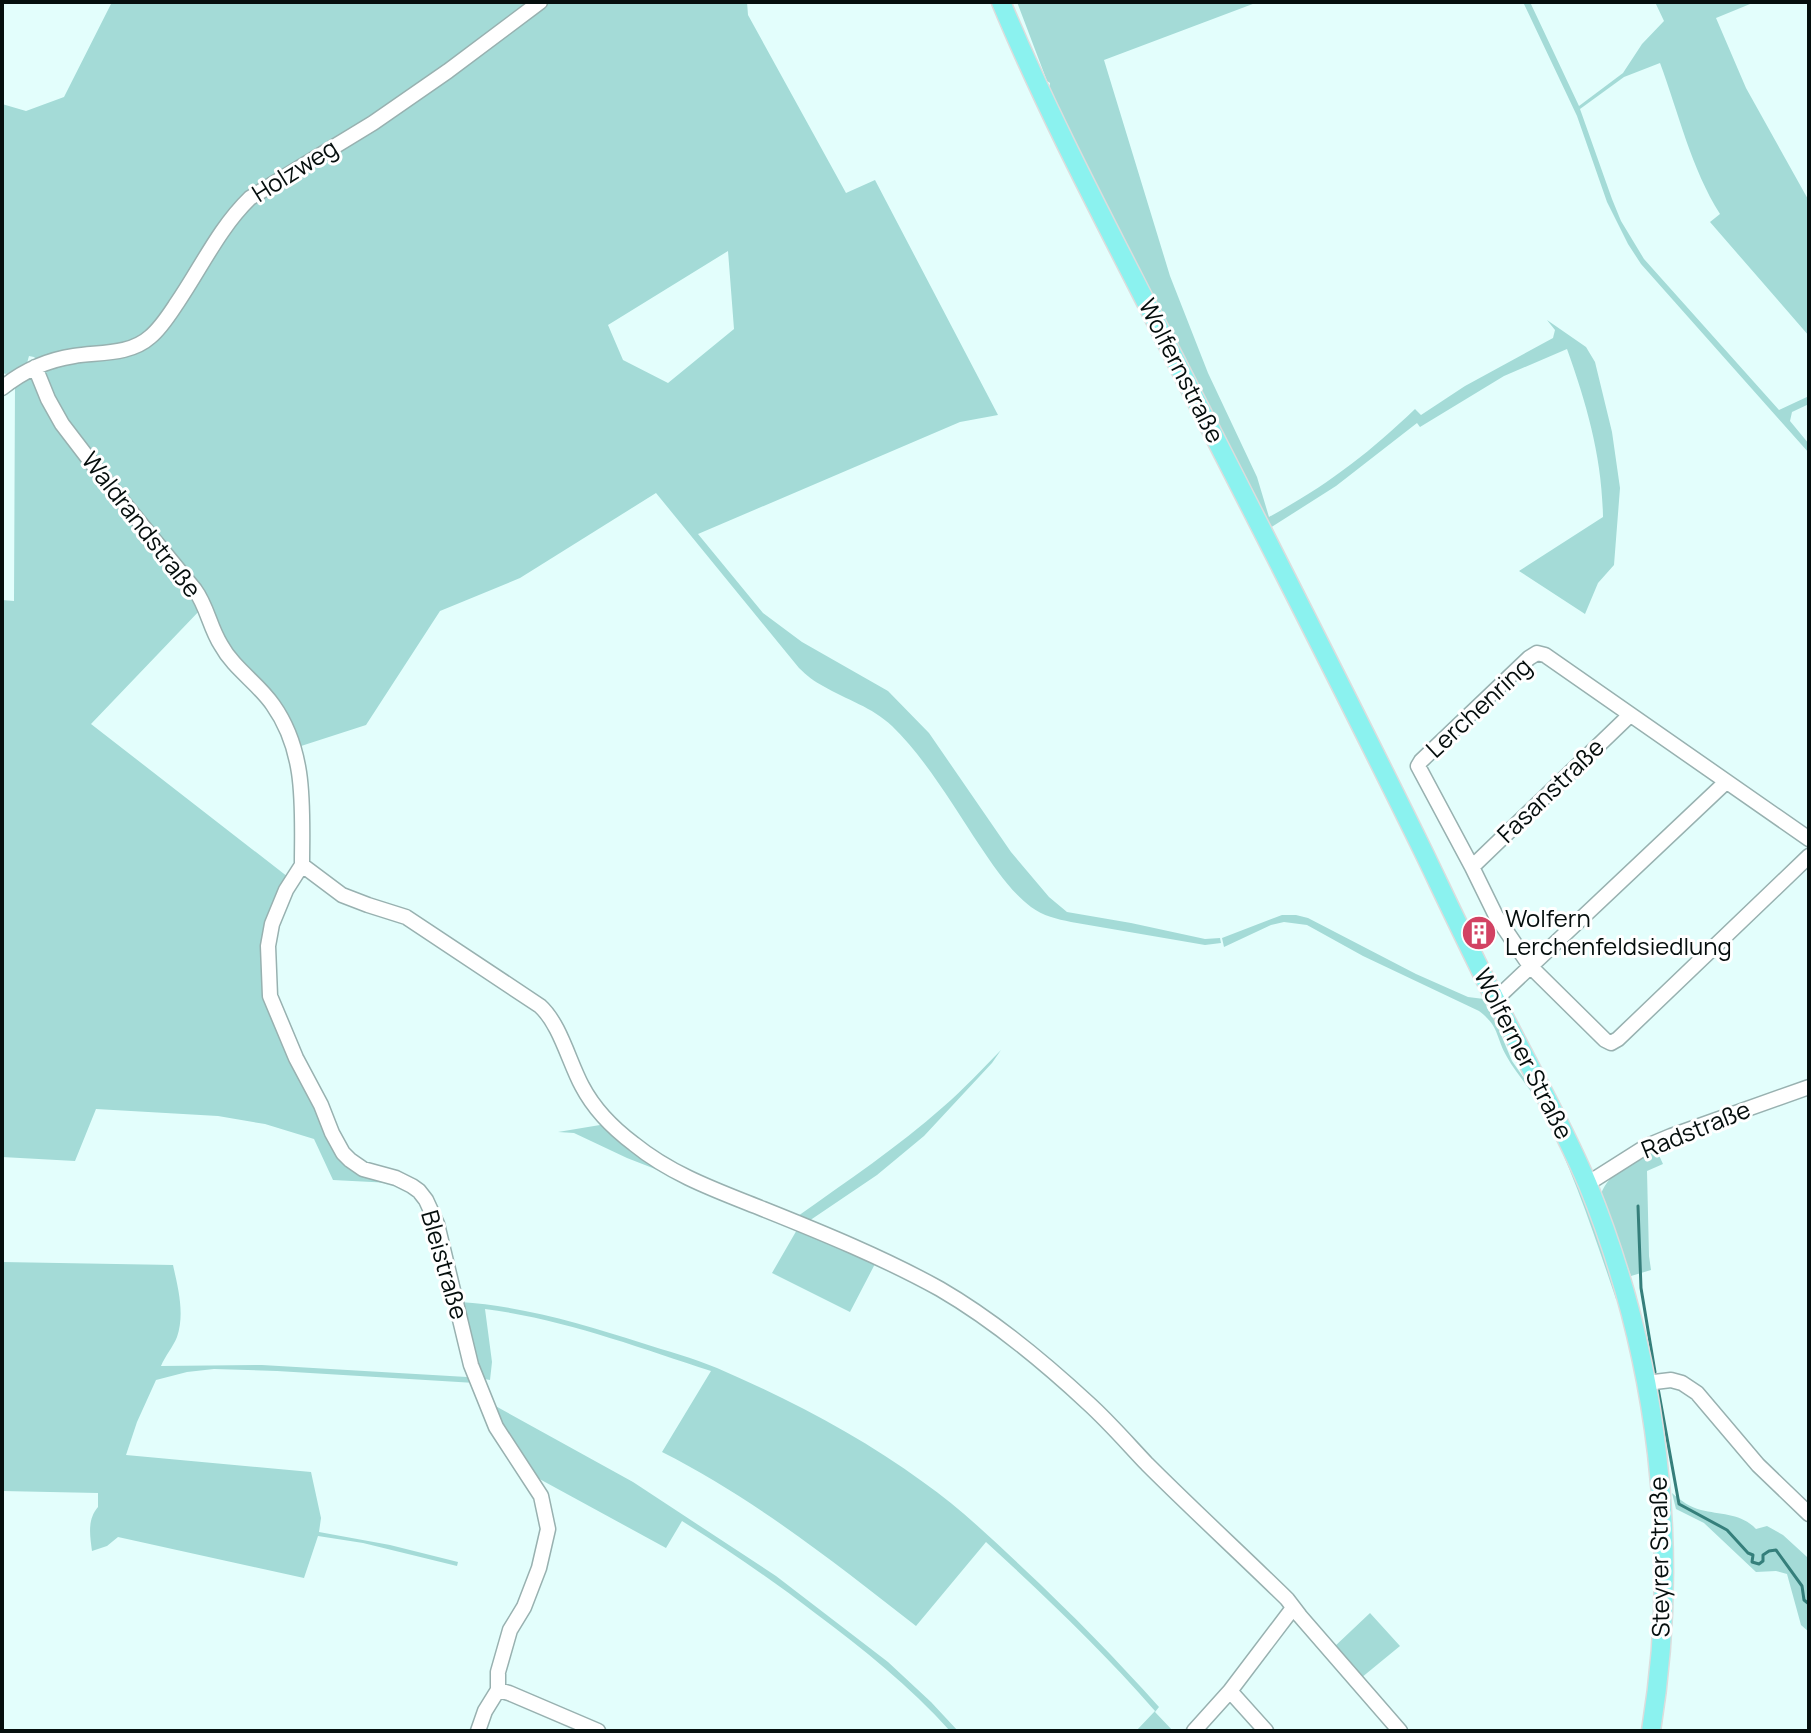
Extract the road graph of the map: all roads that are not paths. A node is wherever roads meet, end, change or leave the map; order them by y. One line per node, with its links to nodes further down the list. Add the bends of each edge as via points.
1 (540, 2): 3 (street, Holzweg, via 373,123 250,198 233,214 178,302 148,339)
2 (1001, 2): 6 (main road, Wolfernstraße, via 1053,119)
3 (35, 367): 4 (street, Holzweg); 10 (street, Waldrandstraße, via 62,424 201,597 232,662 273,704 292,741 300,776)
4 (2, 388)
5 (1630, 715): 7 (street, Lerchenring); 11 (street, Fasanstraße); 11 (street, Lerchenring, via 1537,653 1421,761 1418,766)
6 (1367, 738): 13 (main road, Wolferner Straße)
7 (1726, 782): 8 (street, Lerchenring); 12 (street)
8 (1809, 839)
9 (1809, 856): 12 (street, Lerchenring, via 1611,1043)
10 (302, 865): 18 (street, via 342,895 406,917 540,1006 553,1020 584,1090 606,1119 659,1162 898,1268 976,1313 1090,1404); 19 (street, Bleistraße, via 272,924 270,996 343,1153 363,1169 405,1181 432,1211 471,1365 496,1427 541,1496 548,1529 539,1568 510,1630)
11 (1472, 867): 12 (street, Lerchenring, via 1496,916)
12 (1530, 966): 13 (street)
13 (1495, 1000): 15 (main road, Wolferner Straße)
14 (1809, 1087): 15 (street, Radstraße, via 1647,1146)
15 (1587, 1184): 16 (main road, Wolferner Straße, via 1623,1287)
16 (1646, 1383): 17 (street, via 1671,1380 1697,1393 1758,1465); 26 (main road, Steyrer Straße, via 1664,1547)
17 (1809, 1514)
18 (1293, 1608): 20 (street); 25 (street)
19 (498, 1690): 21 (street); 22 (street)
20 (1230, 1691): 23 (street); 24 (street)
21 (478, 1731)
22 (598, 1731)
23 (1194, 1731)
24 (1266, 1731)
25 (1400, 1731)
26 (1651, 1731)

